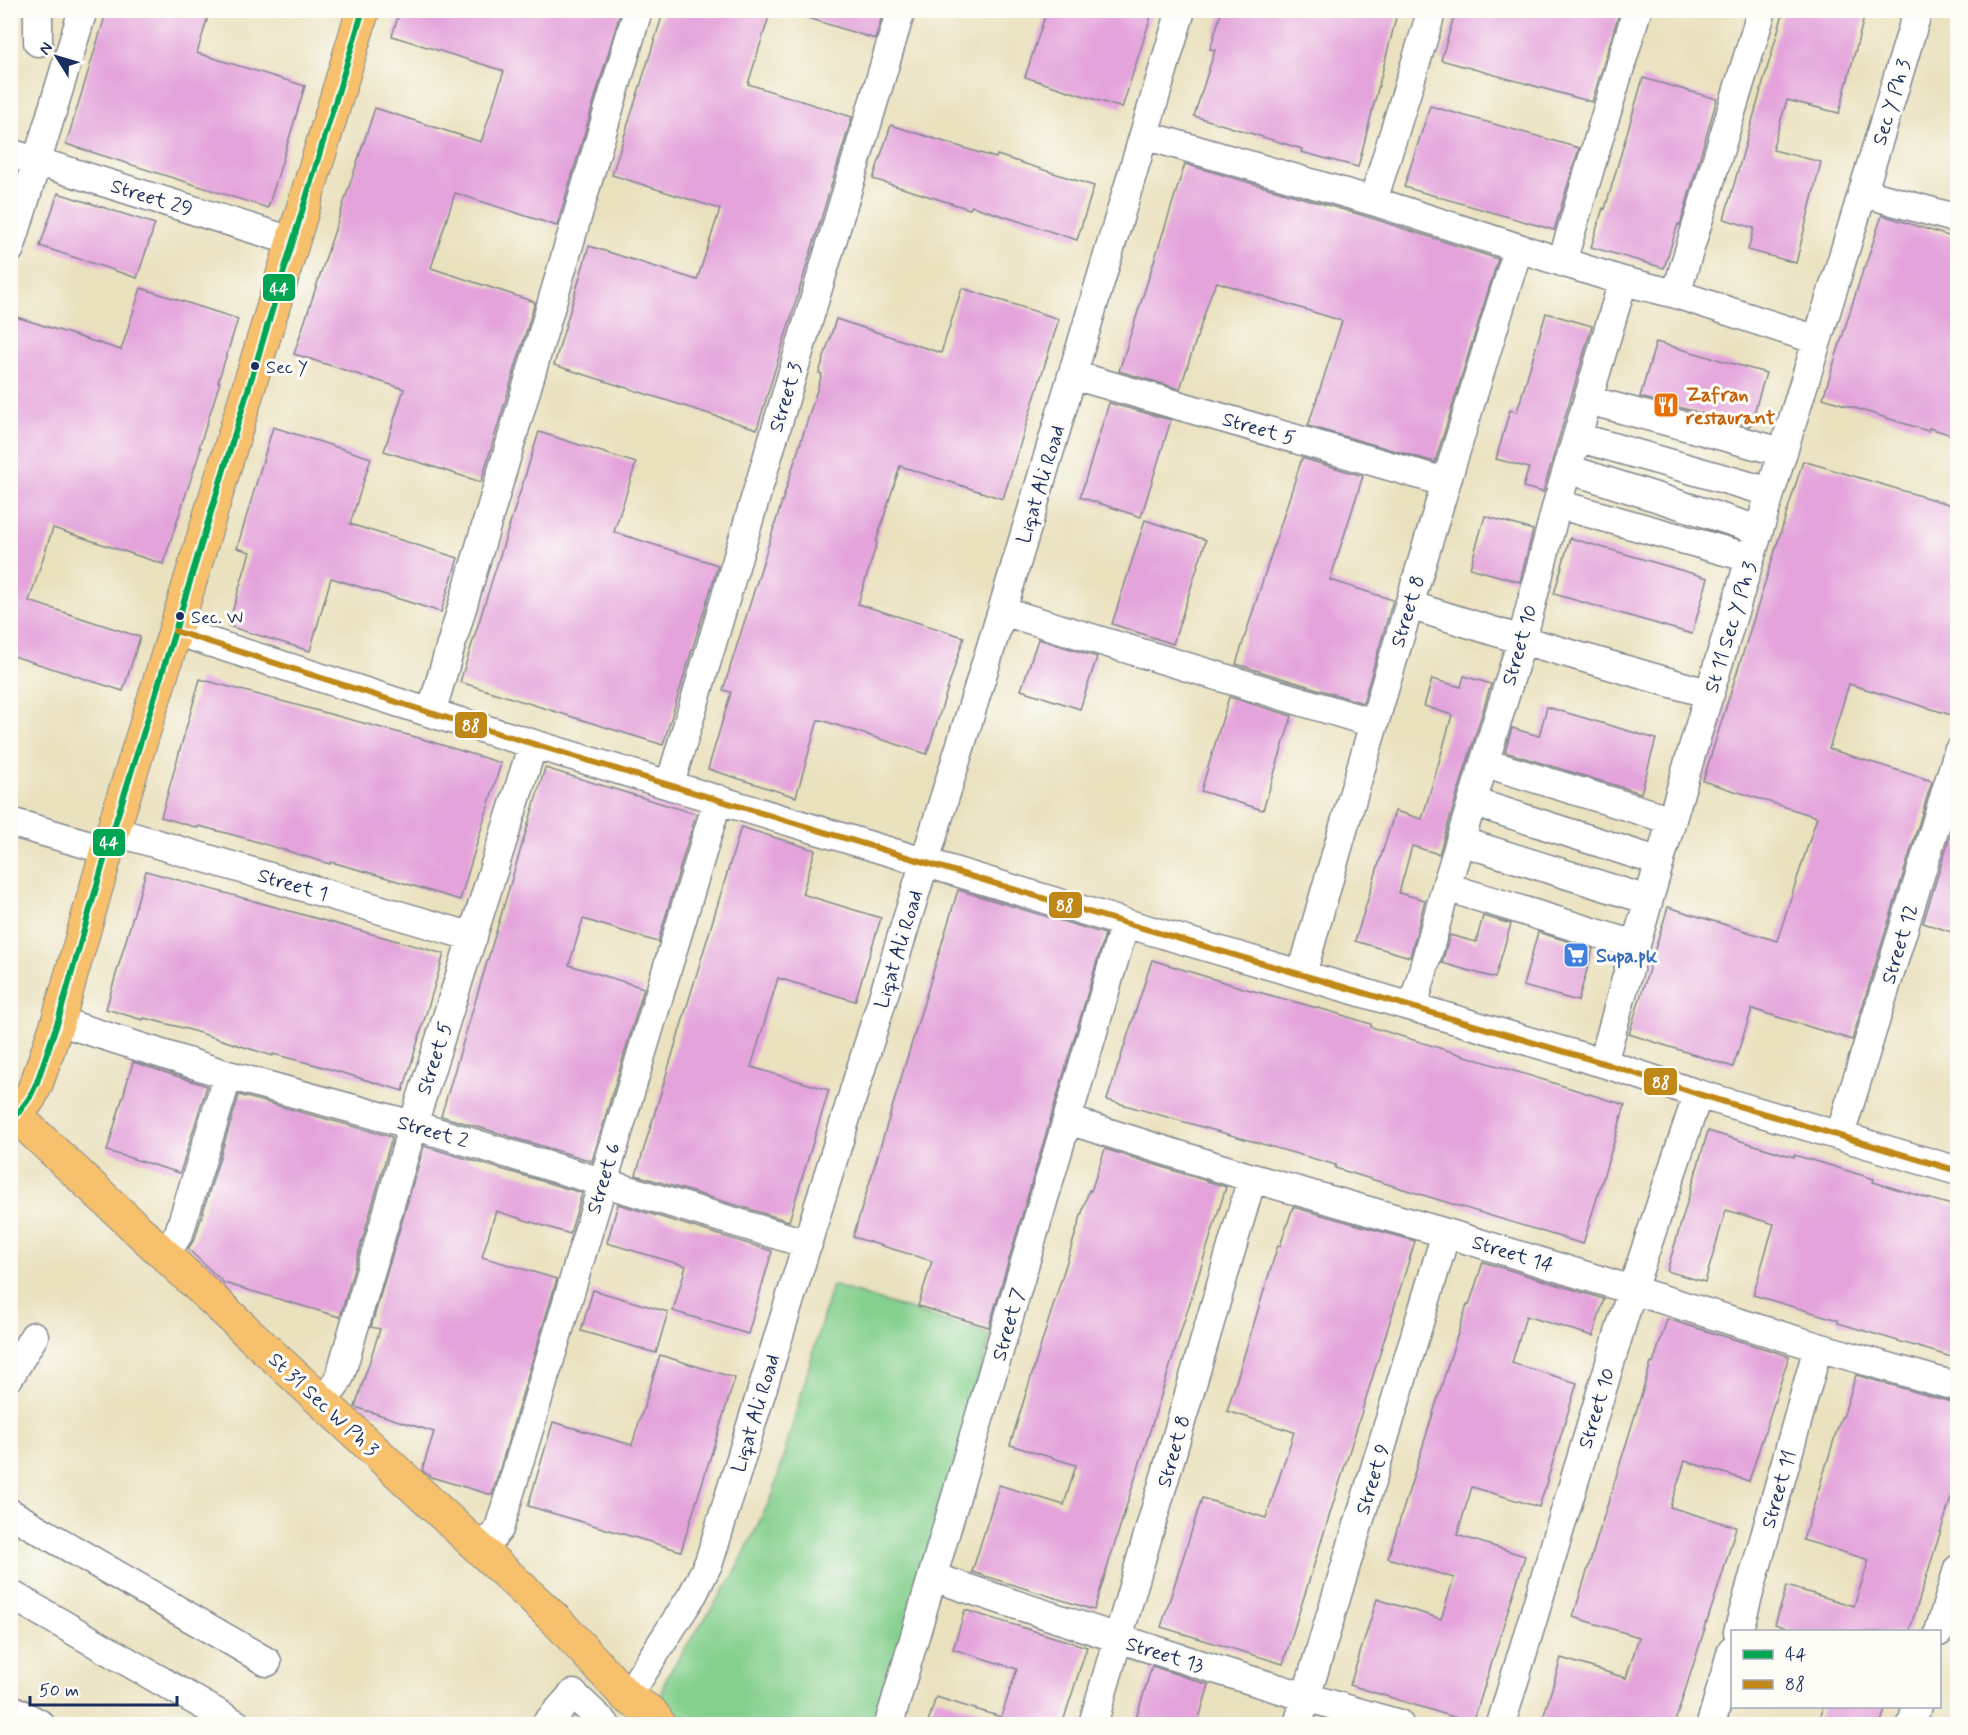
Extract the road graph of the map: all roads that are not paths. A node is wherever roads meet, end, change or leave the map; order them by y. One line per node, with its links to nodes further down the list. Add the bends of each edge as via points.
1 (83, 10): 12 (street)
2 (363, 10): 16 (main road)
3 (638, 10): 38 (street)
4 (901, 10): 43 (street, Street 3)
5 (1181, 10): 10 (street, Liqat Ali Road)
6 (1432, 10): 14 (street)
7 (1637, 10): 19 (street)
8 (1762, 10): 21 (street)
9 (1918, 10): 13 (street, Sec Y Ph 3)
10 (1144, 135): 14 (street); 23 (street, Liqat Ali Road)
11 (10, 153): 12 (street, Street 29)
12 (37, 161): 16 (street, Street 29); 17 (street)
13 (1864, 193): 15 (street); 22 (street, St 11 Sec Y Ph 3)
14 (1373, 201): 18 (street)
15 (1958, 219)
16 (292, 241): 35 (main road)
17 (10, 249)
18 (1518, 249): 19 (street); 28 (street, Street 8)
19 (1562, 262): 20 (street)
20 (1623, 281): 21 (street); 24 (street, Street 10)
21 (1676, 294): 22 (street)
22 (1816, 340): 26 (street, St 11 Sec Y Ph 3)
23 (1072, 375): 28 (street, Street 5); 34 (street, Liqat Ali Road)
24 (1588, 400): 25 (street, Street 10); 26 (street)
25 (1577, 437): 27 (street, Street 10); 29 (street)
26 (1782, 452): 29 (street, St 11 Sec Y Ph 3)
27 (1568, 469): 30 (street, Street 10); 31 (street)
28 (1445, 482): 33 (street, Street 8)
29 (1770, 492): 31 (street, St 11 Sec Y Ph 3)
30 (1557, 504): 32 (street); 36 (street, Street 10)
31 (1759, 530): 32 (street, St 11 Sec Y Ph 3)
32 (1750, 558): 37 (street, St 11 Sec Y Ph 3)
33 (1408, 605): 36 (street); 39 (street, Street 8)
34 (1002, 611): 39 (street); 50 (street, Liqat Ali Road)
35 (176, 631): 38 (street); 48 (main road)
36 (1522, 640): 37 (street); 42 (street, Street 10)
37 (1710, 694): 46 (street, St 11 Sec Y Ph 3)
38 (431, 713): 40 (street)
39 (1373, 723): 57 (street, Street 8)
40 (533, 744): 43 (street); 55 (street, Street 5)
41 (1958, 752): 66 (street, Street 12)
42 (1485, 763): 45 (street, Street 10); 46 (street)
43 (670, 784): 44 (street)
44 (718, 799): 50 (street); 69 (street, Street 6)
45 (1473, 802): 49 (street, Street 10); 51 (street)
46 (1672, 820): 51 (street, St 11 Sec Y Ph 3)
47 (10, 822): 48 (street, Street 1)
48 (110, 841): 55 (street, Street 1); 59 (main road)
49 (1460, 841): 52 (street, Street 10); 53 (street)
50 (924, 862): 54 (street); 71 (street, Liqat Ali Road)
51 (1660, 862): 53 (street, St 11 Sec Y Ph 3)
52 (1446, 887): 56 (street); 58 (street, Street 10)
53 (1648, 900): 56 (street, St 11 Sec Y Ph 3)
54 (1125, 923): 57 (street); 64 (street, Street 7)
55 (473, 937): 65 (street, Street 5)
56 (1635, 945): 60 (street, St 11 Sec Y Ph 3)
57 (1302, 975): 58 (street)
58 (1413, 1007): 60 (street)
59 (58, 1021): 61 (street, Street 2); 63 (main road, via 30,1097)
60 (1603, 1063): 62 (street)
61 (228, 1075): 65 (street, Street 2); 72 (street, via 179,1233)
62 (1698, 1094): 66 (street); 73 (street, Street 10)
63 (13, 1114): 72 (main road, St 31 Sec W Ph 3)
64 (1068, 1120): 68 (street, Street 14); 82 (street, Street 7)
65 (413, 1125): 69 (street, Street 2); 78 (street, Street 5, via 340,1376)
66 (1840, 1135): 67 (street)
67 (1958, 1171)
68 (1252, 1178): 70 (street, Street 14); 86 (street, Street 8)
69 (602, 1182): 71 (street, Street 2); 80 (street, Street 6, via 499,1528)
70 (1446, 1233): 73 (street, Street 14); 91 (street, Street 9)
71 (808, 1244): 94 (street, Liqat Ali Road, via 709,1562)
72 (164, 1256): 78 (main road, St 31 Sec W Ph 3)
73 (1632, 1290): 75 (street, Street 14); 104 (street, Street 10)
74 (34, 1336): 76 (street)
75 (1818, 1347): 77 (street, Street 14); 84 (street, Street 11)
76 (10, 1376)
77 (1958, 1387)
78 (320, 1402): 80 (main road, St 31 Sec W Ph 3)
79 (10, 1513): 88 (street)
80 (481, 1551): 89 (main road, St 31 Sec W Ph 3)
81 (1958, 1569): 85 (street)
82 (933, 1577): 86 (street, Street 13); 100 (street, Street 7)
83 (10, 1594): 96 (street)
84 (1739, 1630)
85 (1940, 1630)
86 (1119, 1639): 91 (street, Street 13); 101 (street, Street 8)
87 (1731, 1654): 105 (street)
88 (267, 1662)
89 (599, 1666): 90 (street); 94 (main road, St 31 Sec W Ph 3)
90 (573, 1694): 97 (street); 98 (street)
91 (1306, 1698): 102 (street, Street 9); 103 (street, Street 13)
92 (10, 1708): 95 (street)
93 (1917, 1708): 106 (street)
94 (629, 1711): 99 (main road, St 31 Sec W Ph 3, via 651,1712)
95 (40, 1725)
96 (236, 1725)
97 (546, 1725)
98 (605, 1725)
99 (659, 1725)
100 (889, 1725)
101 (1093, 1725)
102 (1298, 1725)
103 (1400, 1725)
104 (1501, 1725)
105 (1712, 1725)
106 (1912, 1725)

